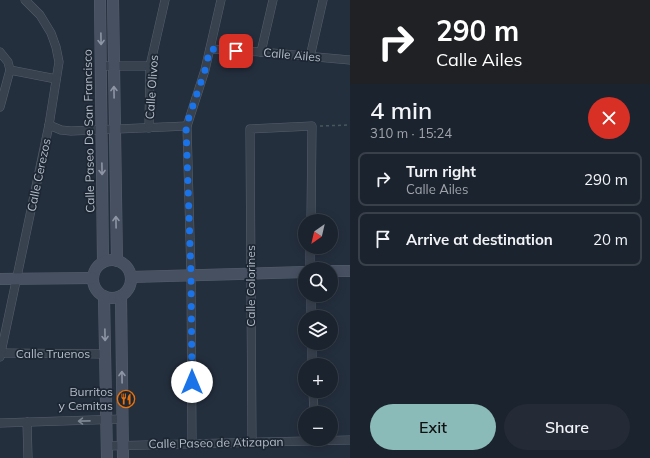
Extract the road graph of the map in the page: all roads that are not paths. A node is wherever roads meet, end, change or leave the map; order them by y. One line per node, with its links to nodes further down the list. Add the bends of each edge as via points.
1 (25, 0): 17 (street, Calle Cerezos, via 40,15 51,34 59,62)
2 (100, 0): 13 (street, Calle Paseo De San Francisco, one-way to 13)
3 (113, 0): 14 (street)
4 (165, 0): 15 (street, Calle Olivos)
5 (222, 0): 8 (street)
6 (273, 0): 10 (street)
7 (323, 0): 11 (street)
8 (210, 49): 10 (street, Calle Ailes); 20 (street)
9 (0, 52): 16 (street, via 8,62)
10 (261, 52): 11 (street, Calle Ailes)
11 (310, 57): 12 (street, Calle Ailes)
12 (350, 60)
13 (101, 66): 14 (street); 23 (street, Calle Paseo De San Francisco)
14 (114, 66): 15 (street); 22 (street, one-way to 14)
15 (150, 66): 21 (street, Calle Olivos)
16 (10, 70): 17 (street); 18 (street)
17 (56, 79): 19 (street, Calle Cerezos)
18 (0, 107)
19 (49, 126): 23 (street, via 71,131); 33 (street, Calle Cerezos)
20 (186, 126): 21 (street); 31 (street)
21 (149, 128): 22 (street)
22 (114, 129): 23 (street); 25 (street, one-way to 22)
23 (101, 130): 26 (street, Calle Paseo De San Francisco, one-way to 26)
24 (311, 214): 30 (street, Calle Colorines, via 312,126 250,129)
25 (117, 261): 26 (street); 32 (street, via 124,264)
26 (103, 262): 34 (street, via 94,272)
27 (338, 271): 28 (street)
28 (350, 271)
29 (298, 272): 30 (street)
30 (251, 274): 31 (street); 47 (street, Calle Colorines)
31 (191, 275): 32 (street); 48 (street)
32 (131, 277): 37 (street, via 127,291)
33 (17, 278): 34 (street); 35 (street); 39 (street, Calle Cerezos)
34 (93, 278): 36 (street, via 94,286)
35 (0, 279)
36 (104, 296): 37 (street); 38 (street, one-way to 38)
37 (121, 296): 40 (street, one-way to 37)
38 (105, 354): 39 (street, Calle Truenos); 41 (street)
39 (0, 355)
40 (123, 419): 41 (street); 49 (street)
41 (106, 420): 42 (street, one-way to 42); 50 (street)
42 (27, 422): 43 (street); 51 (street)
43 (0, 423)
44 (338, 440): 45 (street, Calle Paseo de Atizapan)
45 (350, 440)
46 (298, 441): 47 (street, Calle Paseo de Atizapan)
47 (252, 442): 48 (street, Calle Paseo de Atizapan)
48 (192, 444): 49 (street, Calle Paseo de Atizapan)
49 (122, 445): 50 (street, Calle Paseo de Atizapan); 53 (street)
50 (106, 446): 52 (street)
51 (28, 458)
52 (107, 458)
53 (123, 458)

